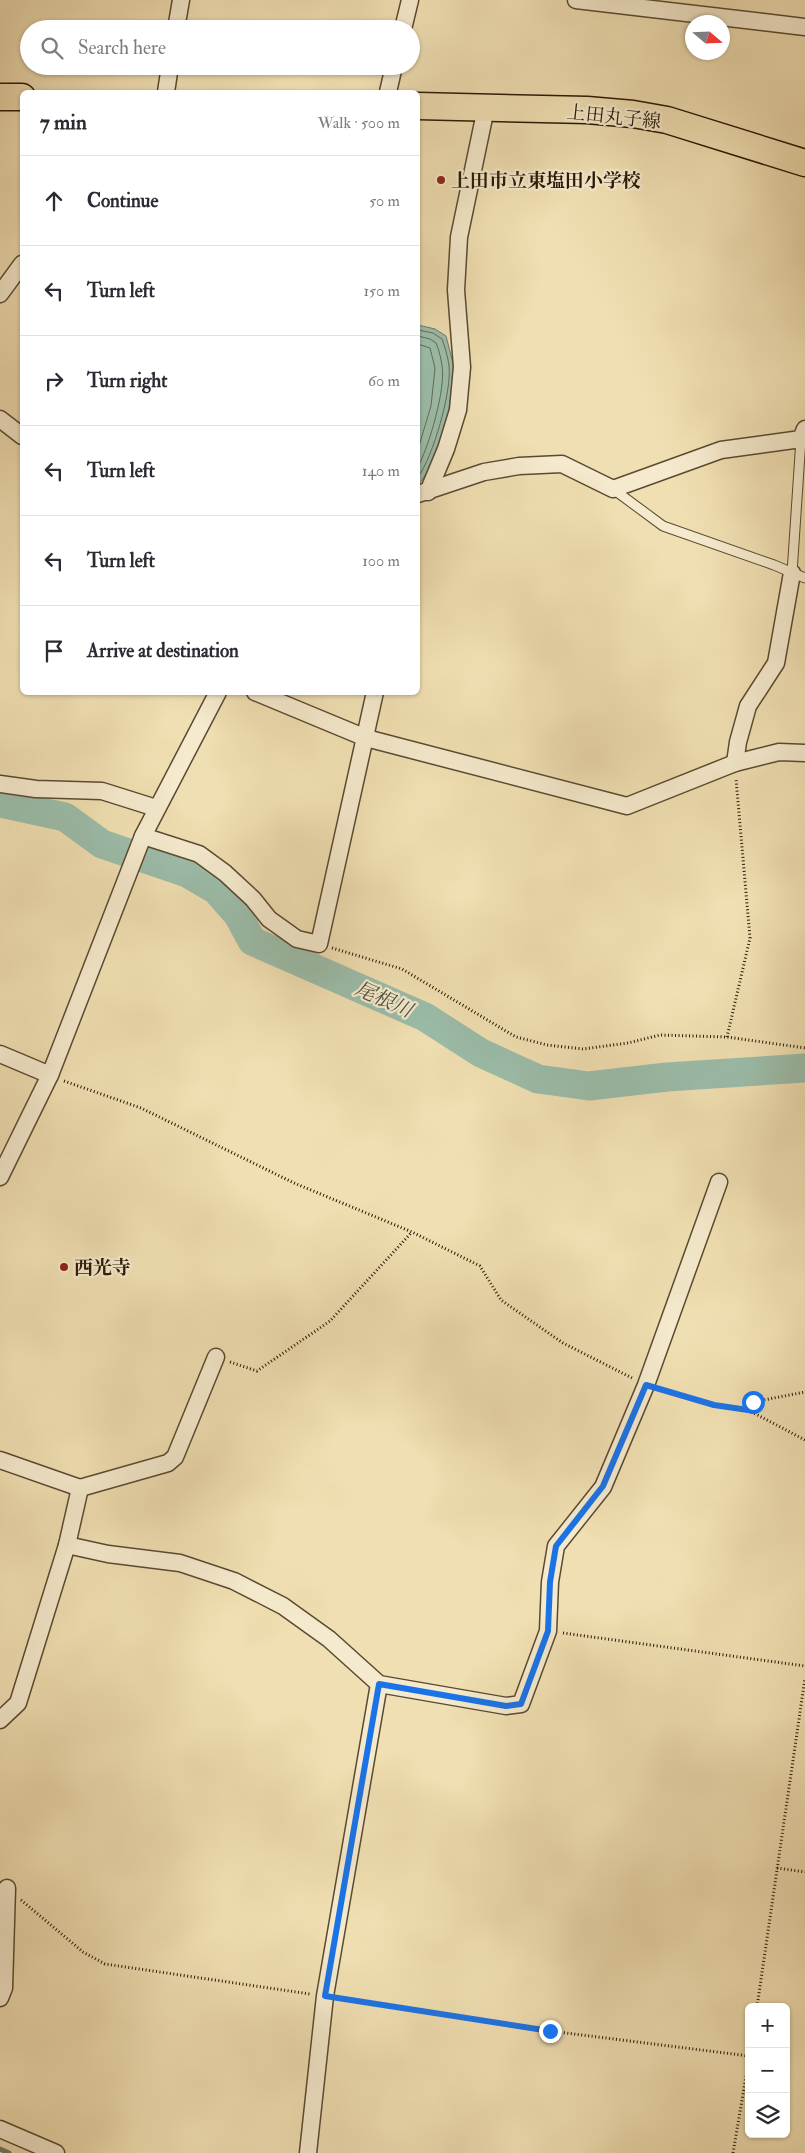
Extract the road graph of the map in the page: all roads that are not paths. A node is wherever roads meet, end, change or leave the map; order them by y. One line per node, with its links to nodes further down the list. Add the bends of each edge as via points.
1 (181, 0): 4 (street)
2 (410, 0): 5 (street)
3 (576, 0): 6 (street)
4 (178, 20)
5 (405, 20)
6 (805, 27)
7 (169, 75): 9 (street)
8 (392, 75): 10 (street)
9 (166, 90)
10 (388, 90)
11 (0, 97): 12 (main road)
12 (20, 97)
13 (420, 106): 14 (main road, 上田丸子線)
14 (486, 108): 15 (main road, 上田丸子線, via 587,110 652,117); 22 (street, via 459,237 456,290 462,367 458,410 446,449)
15 (805, 163)
16 (20, 267): 17 (street)
17 (0, 294)
18 (0, 419): 19 (street)
19 (20, 434)
20 (803, 434): 21 (street, via 721,450); 23 (lane)
21 (613, 489): 22 (street, via 562,464 484,472); 23 (lane, via 663,526)
22 (423, 493)
23 (798, 576): 29 (street, via 776,663 748,706)
24 (216, 695): 31 (street)
25 (262, 695): 27 (street)
26 (374, 695): 27 (street)
27 (366, 738): 29 (street, via 627,806); 32 (street, via 320,944 296,939 269,919 253,899 199,854)
28 (805, 753): 29 (street, via 779,752)
29 (735, 763)
30 (0, 784): 31 (street, via 36,789 102,791)
31 (156, 808): 32 (street)
32 (138, 849): 34 (street)
33 (0, 1054): 34 (street)
34 (50, 1075): 35 (street)
35 (0, 1177)
36 (719, 1182): 41 (street, via 646,1385 603,1486 556,1546 550,1582 548,1631 521,1704 506,1706)
37 (216, 1357): 39 (street, via 172,1460)
38 (0, 1460): 39 (street)
39 (80, 1488): 40 (street)
40 (67, 1545): 41 (street, via 180,1563 234,1581 283,1606 329,1640); 42 (street, via 18,1703)
41 (379, 1684): 47 (street, via 325,1996)
42 (0, 1720)
43 (3, 1885): 44 (street, via 4,1988)
44 (0, 1998)
45 (0, 2129): 46 (street)
46 (56, 2153)
47 (308, 2153)

